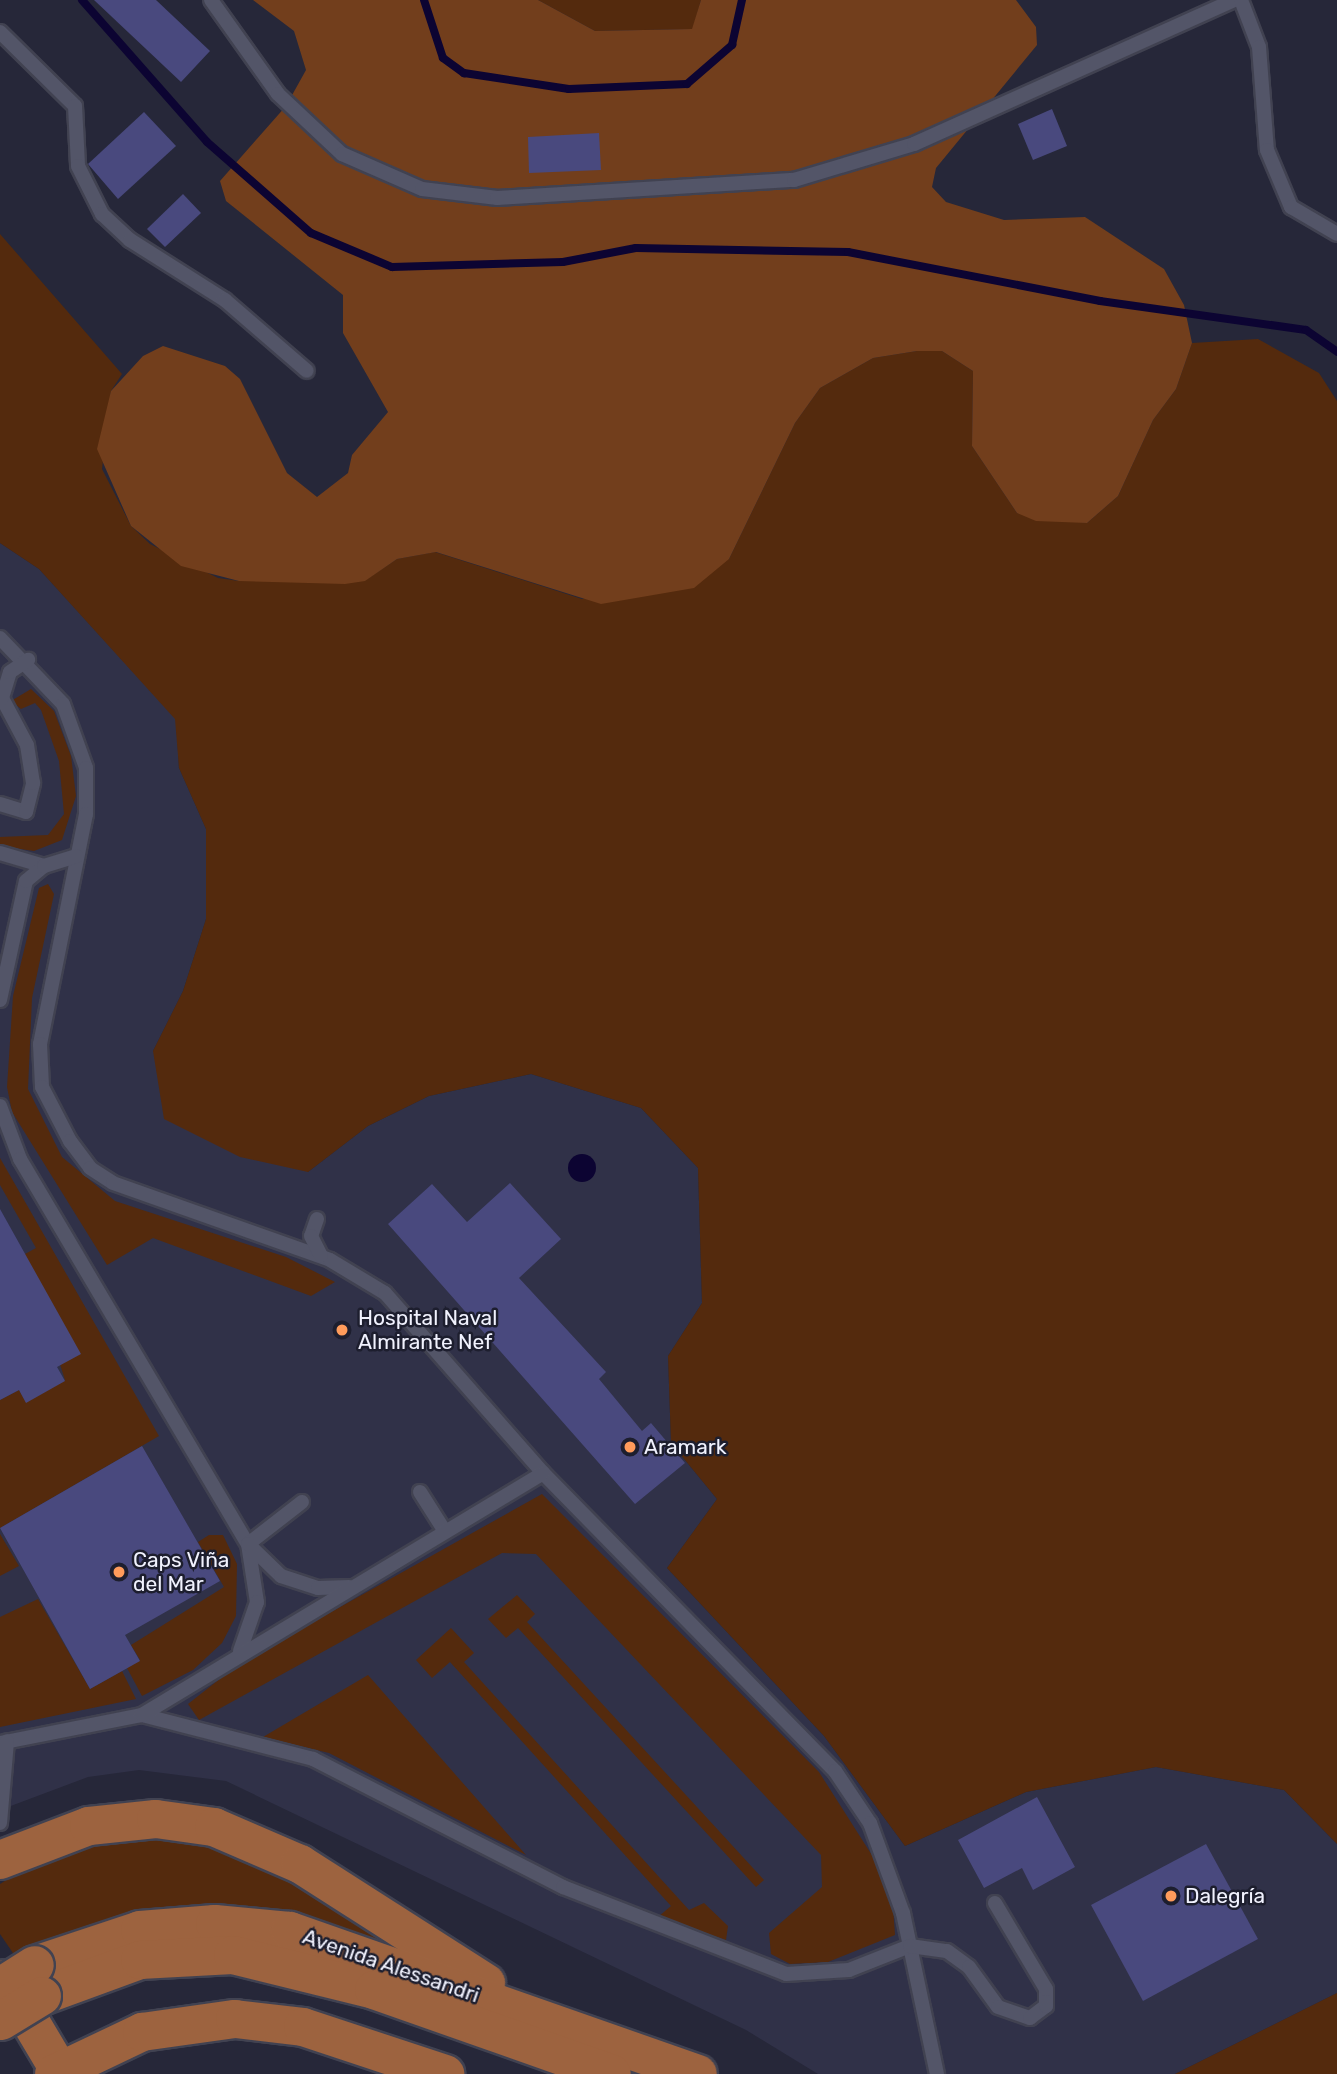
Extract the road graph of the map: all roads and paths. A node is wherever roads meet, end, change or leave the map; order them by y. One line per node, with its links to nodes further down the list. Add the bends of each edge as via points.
1 (211, 0): 2 (lane, via 291,109 342,154 422,189 496,198 794,180 914,144)
2 (1238, 0): 4 (lane, via 1259,47 1267,150 1291,207)
3 (0, 32): 5 (lane, via 75,106 78,166 102,214 130,240 225,300)
4 (1337, 234)
5 (307, 371)
6 (0, 638): 7 (lane)
7 (28, 660): 8 (lane, via 10,672 2,698 27,744 33,783 26,812); 10 (lane, via 63,704 81,746 86,814)
8 (0, 804)
9 (0, 853): 11 (lane)
10 (76, 856): 11 (lane); 15 (lane, via 40,1044 43,1087 70,1141 90,1168 113,1183)
11 (44, 866): 12 (lane, via 26,881 18,902)
12 (0, 1000)
13 (0, 1107): 20 (lane, via 20,1159)
14 (317, 1219): 15 (lane, via 312,1248)
15 (322, 1257): 16 (lane, via 385,1293)
16 (544, 1474): 19 (lane); 28 (lane, via 835,1771 870,1823)
17 (420, 1492): 19 (lane)
18 (302, 1502): 20 (lane)
19 (444, 1530): 21 (lane)
20 (248, 1544): 21 (lane, via 267,1566 290,1579 318,1588); 22 (lane, via 257,1602)
21 (354, 1586): 22 (lane)
22 (240, 1651): 23 (lane)
23 (142, 1715): 24 (lane); 28 (lane, via 313,1759 562,1887 786,1974 849,1970)
24 (3, 1742): 25 (lane)
25 (0, 1823)
26 (0, 1860): 31 (main road, via 60,1833 128,1821 182,1820 236,1833 300,1864)
27 (995, 1903): 28 (lane, via 1046,1989 1046,2006 1038,2015 1009,2015 960,1959)
28 (910, 1946): 34 (lane)
29 (26, 1977): 30 (main road, Avenida Alessandri, bridge); 31 (main road, Avenida Alessandri, via 140,1930 252,1926 327,1941); 32 (main road, Avenida Alessandri, bridge); 33 (main road); 36 (main road, Avenida Alessandri, via 140,1959 233,1955 374,1990)
30 (0, 1986)
31 (541, 2019): 37 (main road, Avenida Alessandri)
32 (0, 2021)
33 (57, 2072): 35 (main road, via 142,2032 236,2019 303,2027)
34 (936, 2073)
35 (444, 2074)
36 (612, 2074)
37 (698, 2074)

